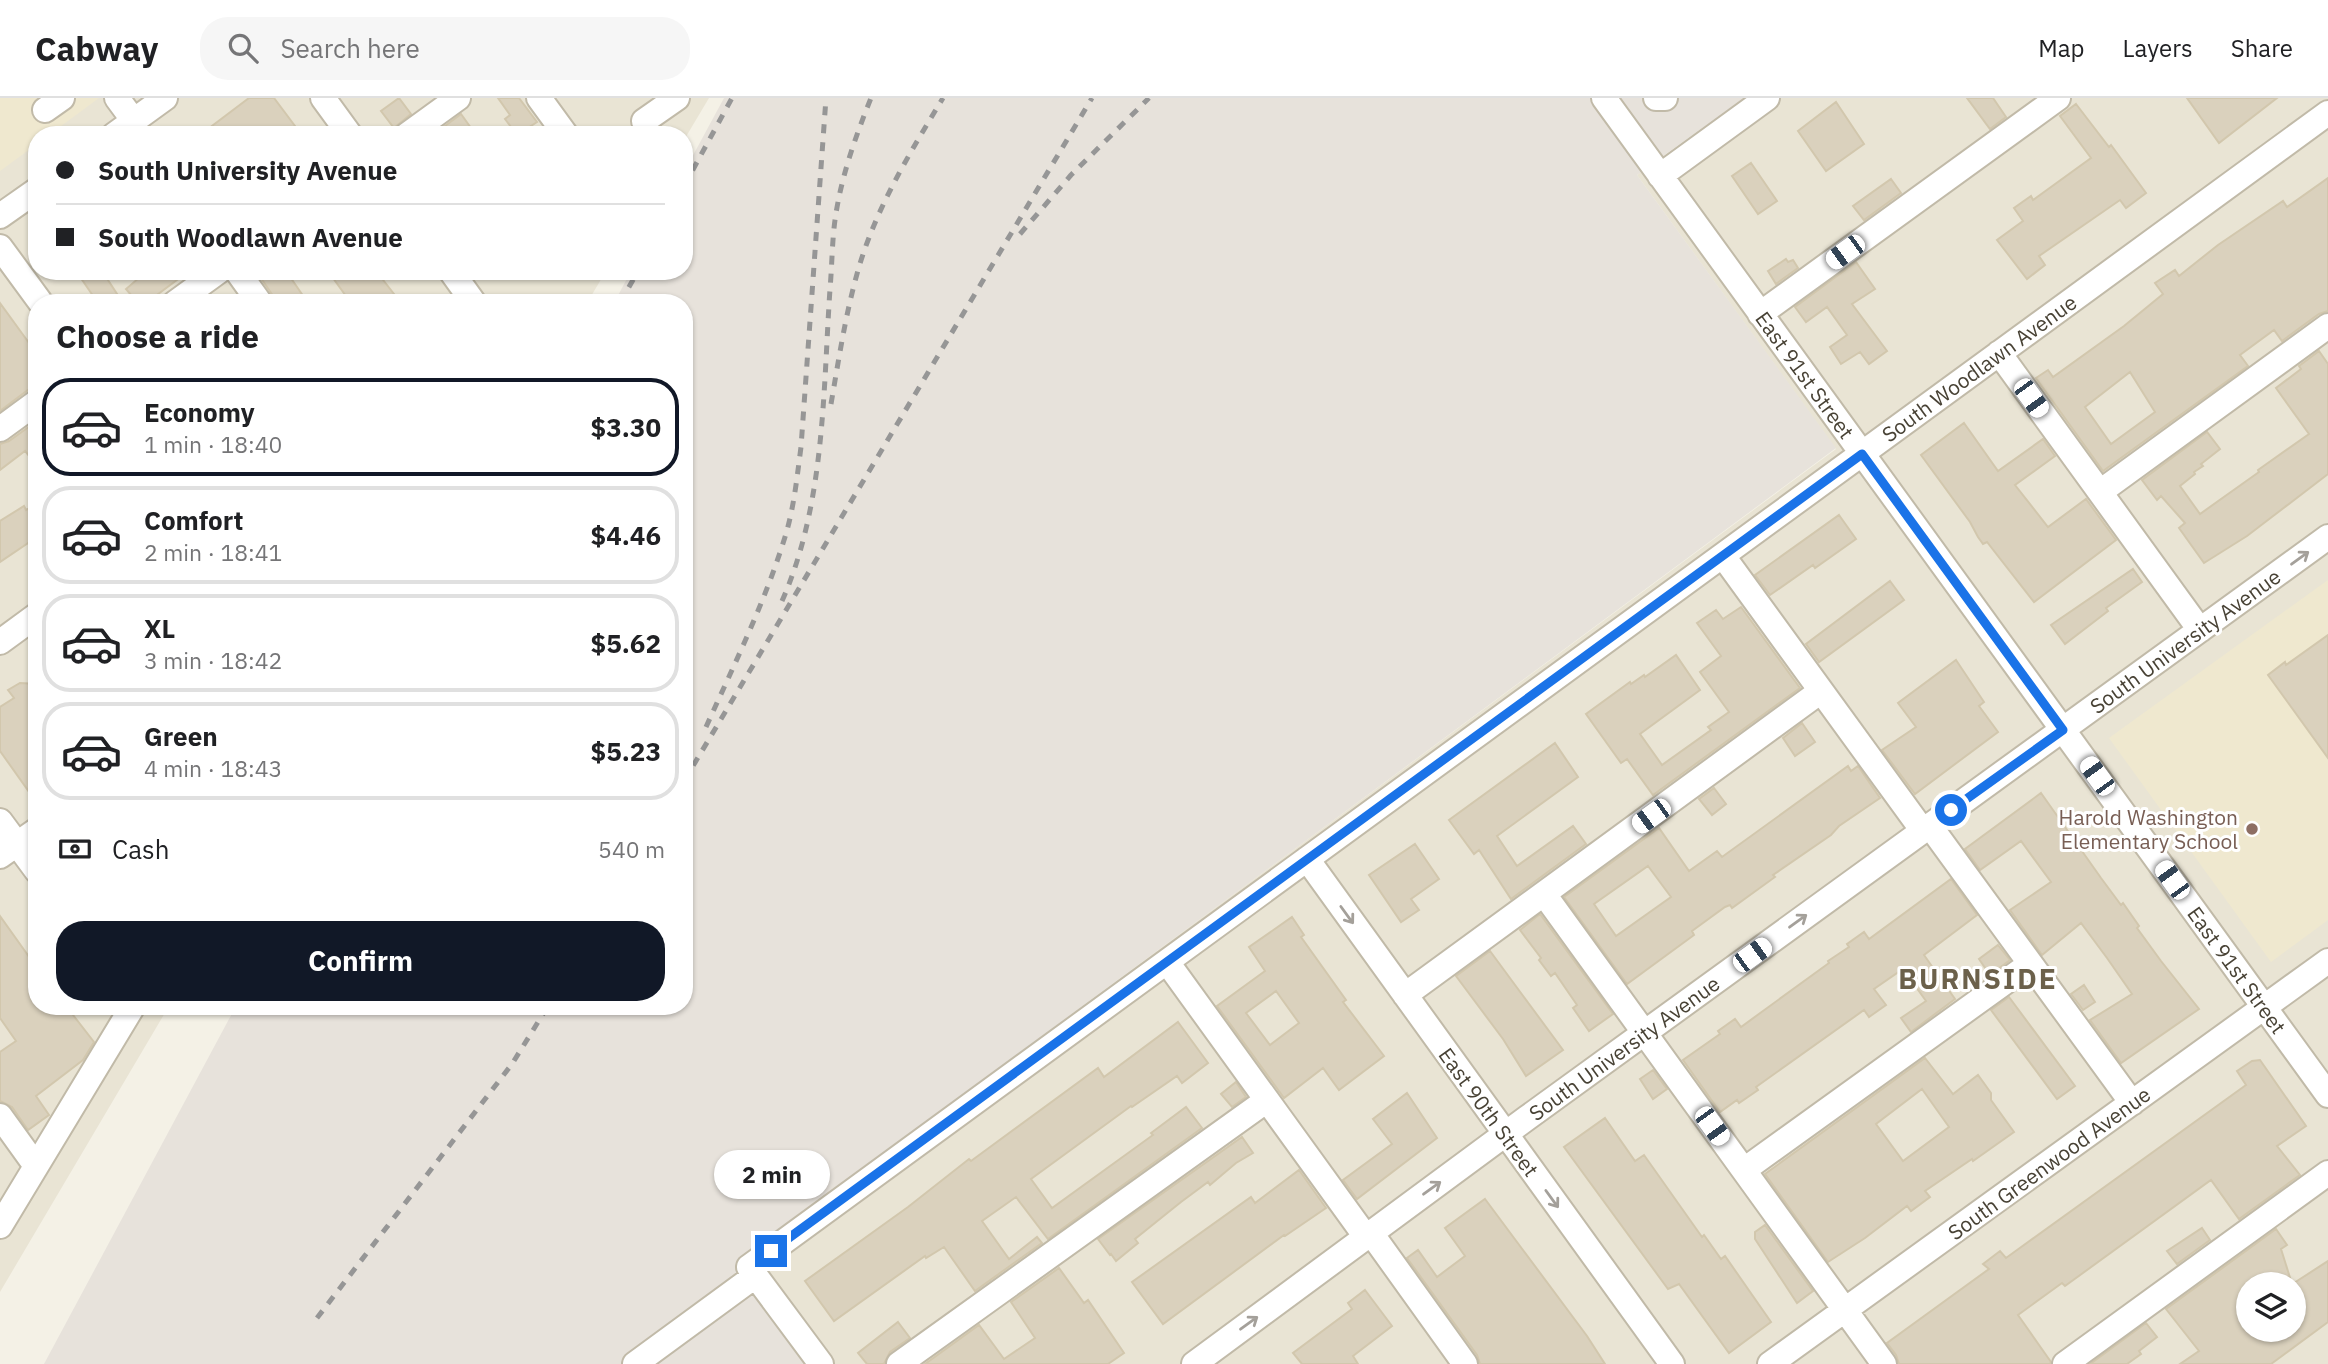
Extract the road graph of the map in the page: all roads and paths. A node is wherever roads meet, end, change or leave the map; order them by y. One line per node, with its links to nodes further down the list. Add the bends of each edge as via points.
1 (117, 98): 14 (street)
2 (165, 98): 15 (street)
3 (323, 98): 16 (street)
4 (458, 98): 17 (street)
5 (539, 98): 18 (street)
6 (677, 98): 13 (street)
7 (1604, 98): 19 (street, East 91st Street)
8 (1656, 98): 9 (street)
9 (1665, 98)
10 (1768, 98): 19 (street)
11 (2058, 98): 26 (street)
12 (2328, 113): 28 (street, South Woodlawn Avenue)
13 (644, 121)
14 (124, 126)
15 (127, 126)
16 (344, 126)
17 (419, 126)
18 (559, 126)
19 (1660, 176): 26 (street, East 91st Street)
20 (28, 196): 21 (street)
21 (0, 216)
22 (0, 247): 24 (street)
23 (207, 280): 25 (street)
24 (34, 294)
25 (187, 294)
26 (1760, 314): 31 (street, East 91st Street)
27 (2328, 326): 32 (street)
28 (1999, 353): 31 (street, South Woodlawn Avenue); 32 (street)
29 (28, 409): 30 (street)
30 (0, 429)
31 (1862, 454): 34 (street, South Woodlawn Avenue); 39 (street, East 91st Street)
32 (2100, 492): 36 (street)
33 (2328, 537): 36 (street, South University Avenue, one-way to 33)
34 (1723, 556): 38 (street); 44 (street, South Woodlawn Avenue)
35 (28, 622): 37 (street)
36 (2200, 630): 39 (street, South University Avenue)
37 (0, 642)
38 (1821, 691): 41 (street); 46 (street)
39 (2063, 730): 41 (street, South University Avenue); 51 (street, East 91st Street)
40 (0, 821): 43 (street)
41 (1926, 828): 49 (street); 53 (street, South University Avenue, one-way to 41)
42 (28, 836): 43 (street)
43 (8, 850): 45 (street)
44 (1307, 859): 48 (street, South Woodlawn Avenue); 50 (street, East 90th Street, one-way to 50)
45 (28, 864)
46 (1544, 894): 50 (street); 53 (street)
47 (2328, 961): 51 (street, South Greenwood Avenue)
48 (1167, 962): 55 (street); 64 (street, South Woodlawn Avenue)
49 (2030, 964): 56 (street); 60 (street)
50 (1405, 995): 58 (street, East 90th Street)
51 (2264, 1007): 54 (street, East 91st Street); 56 (street, South Greenwood Avenue)
52 (128, 1015): 59 (street)
53 (1645, 1032): 58 (street, South University Avenue); 60 (street)
54 (2328, 1095)
55 (1266, 1100): 63 (street); 68 (street)
56 (2132, 1102): 65 (street, South Greenwood Avenue)
57 (0, 1116): 59 (street)
58 (1505, 1134): 63 (street, South University Avenue, one-way to 58); 71 (street, East 90th Street, one-way to 71)
59 (36, 1166): 62 (street)
60 (1744, 1170): 65 (street)
61 (2328, 1173): 74 (street)
62 (0, 1226)
63 (1368, 1235): 69 (street, South University Avenue, one-way to 63); 70 (street)
64 (752, 1271): 66 (street, South Woodlawn Avenue); 67 (street)
65 (1844, 1310): 72 (street, South Greenwood Avenue); 73 (street)
66 (635, 1364)
67 (821, 1364)
68 (899, 1364)
69 (1194, 1364)
70 (1465, 1364)
71 (1672, 1364)
72 (1770, 1364)
73 (1884, 1364)
74 (2065, 1364)

